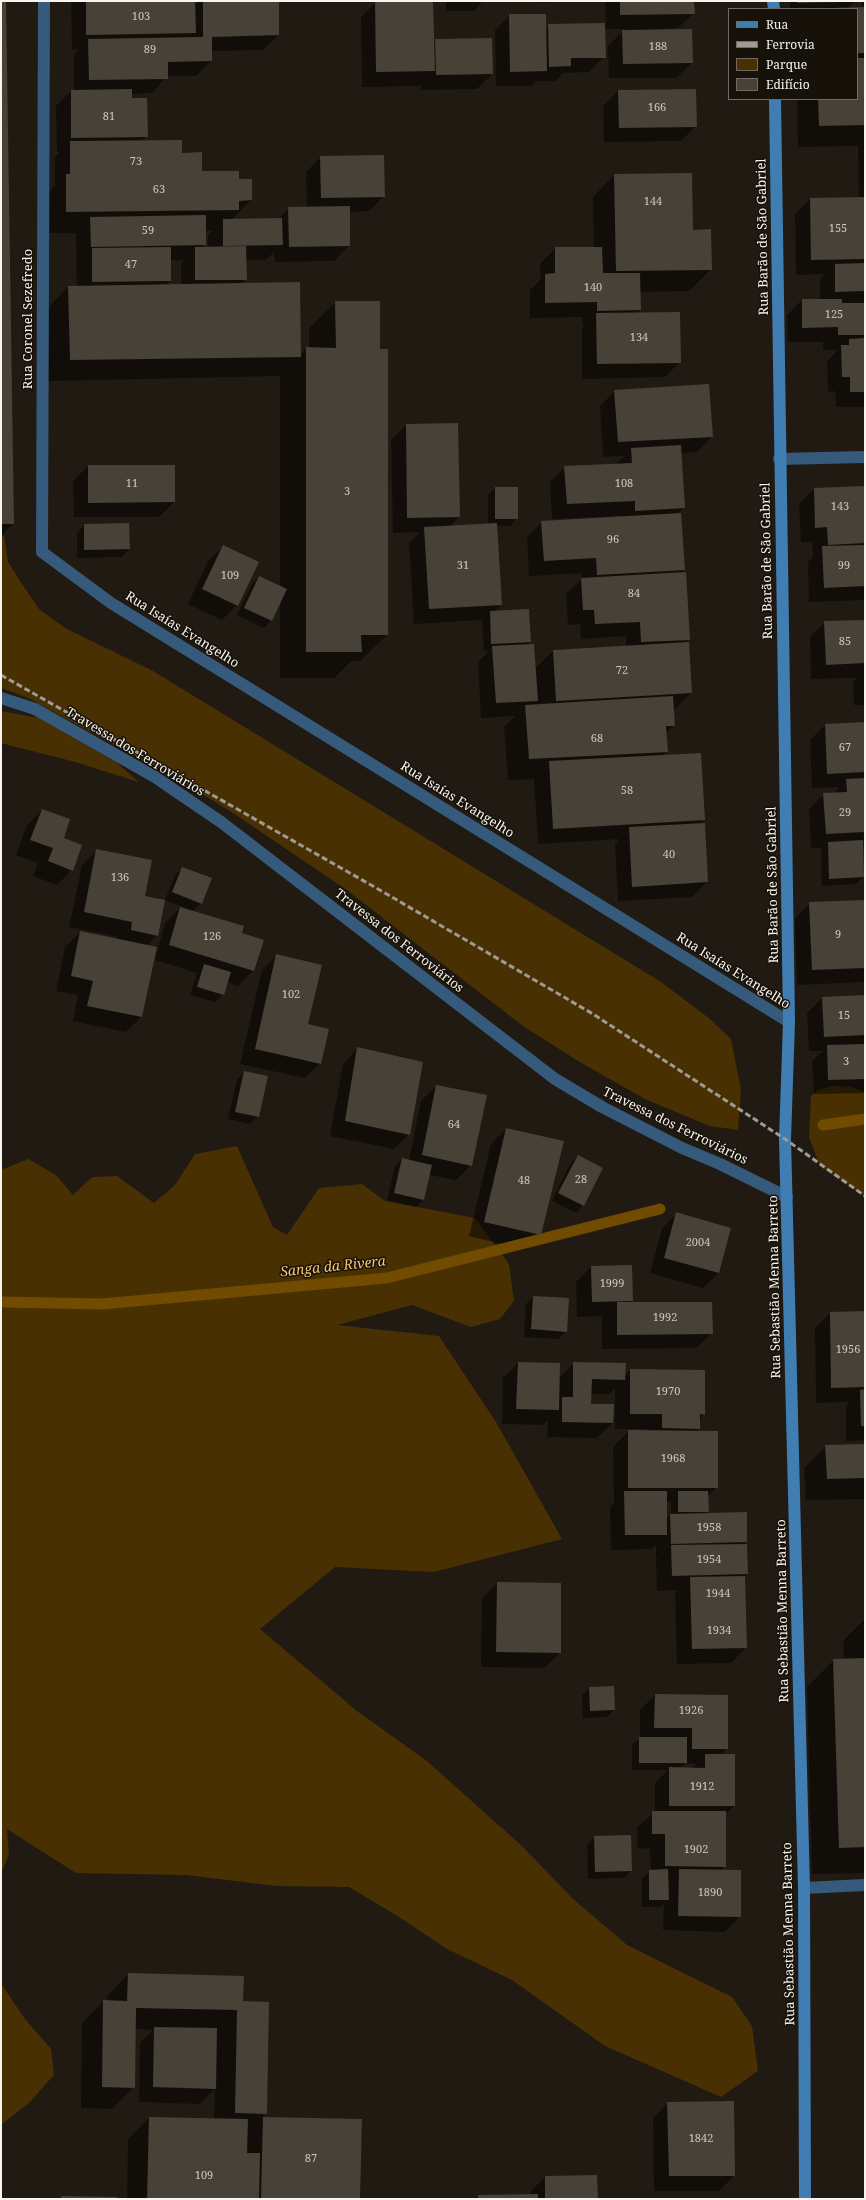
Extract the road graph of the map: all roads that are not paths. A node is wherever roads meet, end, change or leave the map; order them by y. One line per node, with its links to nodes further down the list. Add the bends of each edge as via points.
1 (44, 1): 5 (street, Rua Coronel Sezefredo, via 42,552)
2 (775, 100): 4 (main road, Rua Barão de São Gabriel)
3 (865, 457): 4 (street)
4 (780, 459): 7 (main road, Rua Barão de São Gabriel)
5 (111, 603): 7 (street, Rua Isaías Evangelho)
6 (1, 698): 8 (street, Travessa dos Ferroviários, via 35,709 155,777 221,822 555,1079 602,1107 682,1148)
7 (789, 1022): 8 (main road, Rua Sebastião Menna Barreto, via 785,1139)
8 (787, 1197): 10 (main road, Rua Sebastião Menna Barreto)
9 (865, 1885): 10 (street)
10 (804, 1888): 11 (main road, Rua Sebastião Menna Barreto)
11 (805, 2199)

